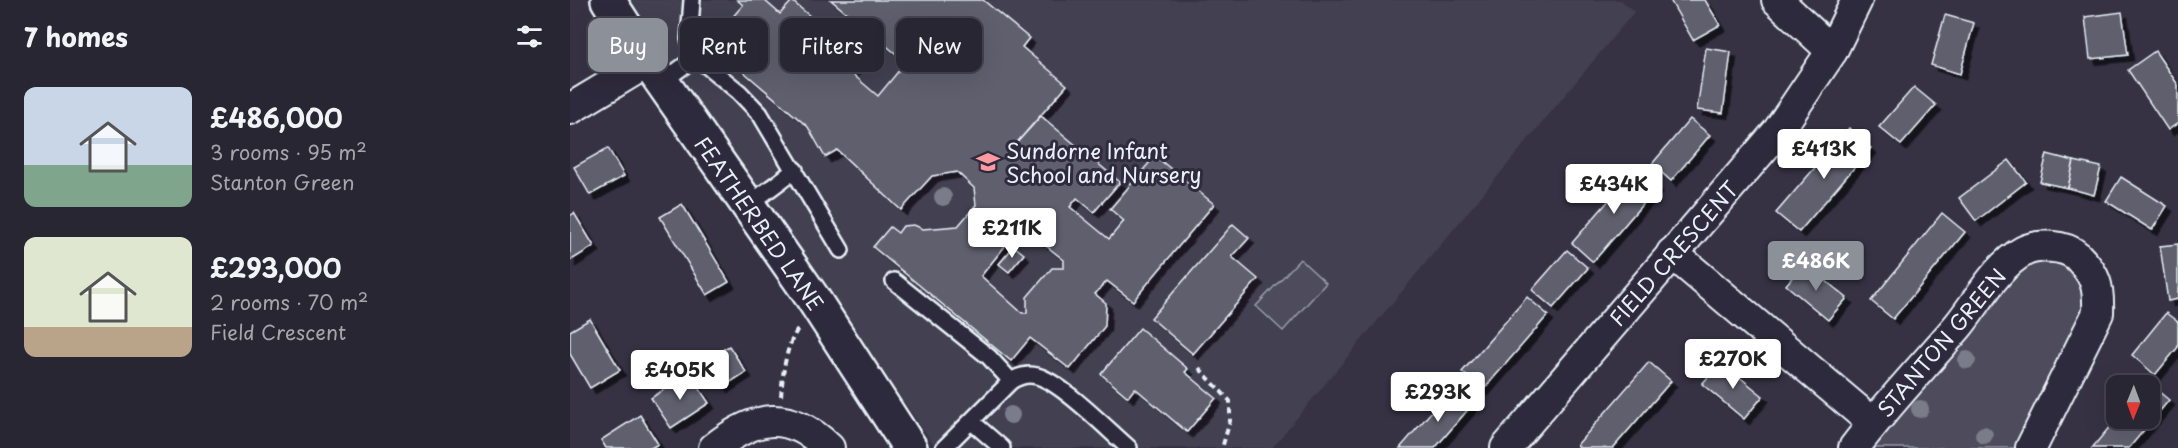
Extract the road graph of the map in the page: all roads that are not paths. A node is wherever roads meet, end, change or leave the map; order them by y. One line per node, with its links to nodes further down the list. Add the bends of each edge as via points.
1 (608, 0): 5 (street, FEATHERBED LANE)
2 (692, 0): 6 (lane)
3 (1777, 0): 7 (street)
4 (1857, 0): 7 (street, FIELD CRESCENT)
5 (620, 18)
6 (691, 18)
7 (1832, 51): 14 (street, FIELD CRESCENT, via 1778,131)
8 (655, 72): 10 (street); 12 (street, FEATHERBED LANE)
9 (714, 72): 11 (lane, via 760,114)
10 (570, 109)
11 (795, 170): 12 (lane); 13 (lane)
12 (748, 205): 21 (street, FEATHERBED LANE)
13 (842, 250)
14 (1672, 253): 18 (street, STANTON GREEN); 25 (street, FIELD CRESCENT)
15 (894, 281): 16 (lane, via 989,357)
16 (1011, 381): 17 (lane); 24 (lane, via 1021,375 1036,375 1053,383)
17 (972, 422): 22 (lane); 23 (lane)
18 (1873, 423): 26 (street, STANTON GREEN); 27 (street, STANTON GREEN, via 2007,263 2026,250 2049,246 2072,252 2091,270 2099,291 2098,312)
19 (714, 448): 20 (street, via 760,422 777,419 816,435)
20 (829, 448)
21 (910, 448)
22 (944, 448)
23 (1002, 448)
24 (1129, 448)
25 (1506, 448)
26 (1854, 448)
27 (2031, 448)

